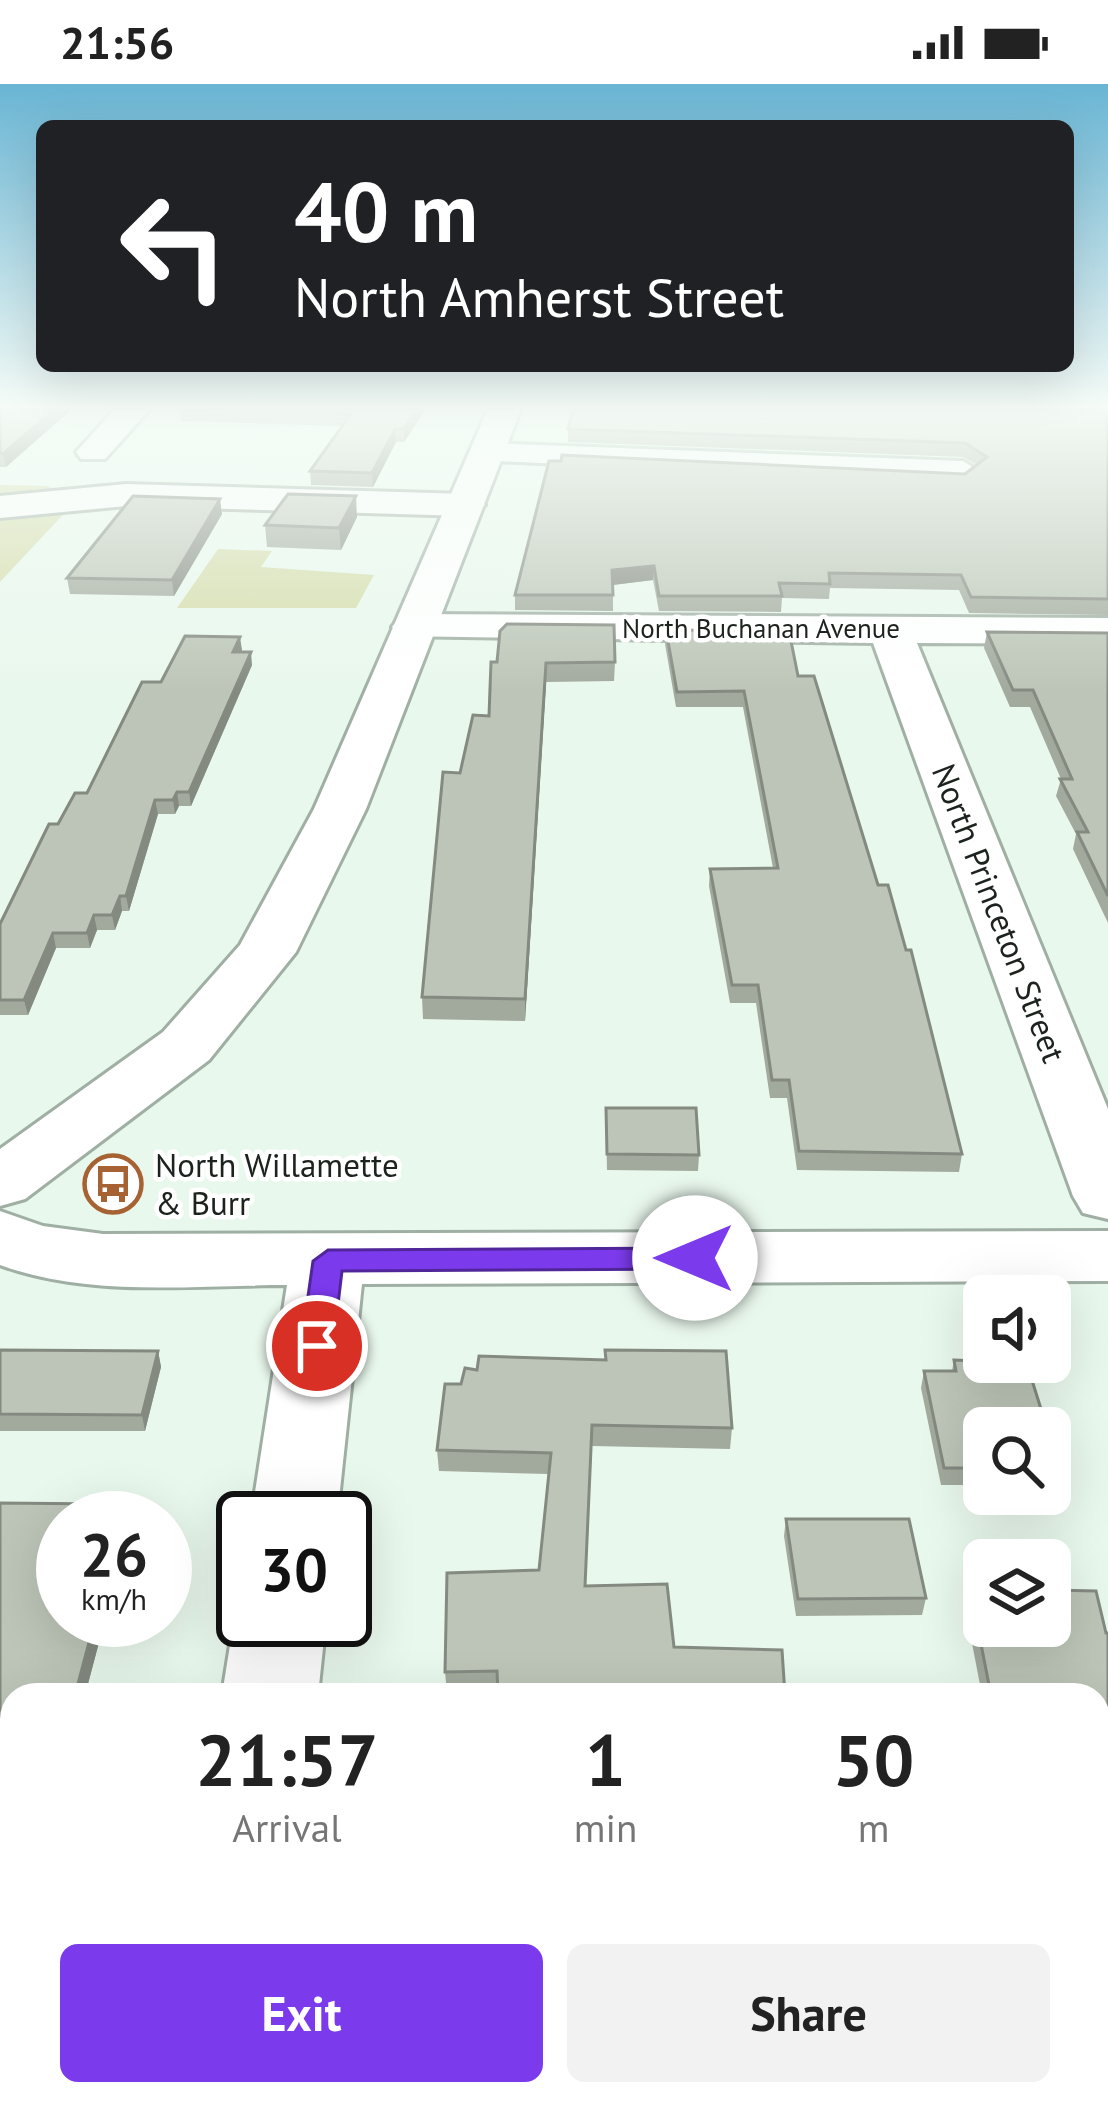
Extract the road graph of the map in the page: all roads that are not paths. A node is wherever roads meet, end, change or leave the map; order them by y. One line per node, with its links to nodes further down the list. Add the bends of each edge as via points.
1 (39, 503): 4 (street)
2 (407, 503): 3 (street)
3 (466, 505): 5 (street)
4 (0, 507)
5 (414, 627): 6 (street, North Buchanan Avenue); 8 (street, via 340,809 254,969 186,1046)
6 (890, 630): 7 (street, North Buchanan Avenue); 9 (street, North Princeton Street)
7 (1108, 631)
8 (0, 1183)
9 (1108, 1196)
10 (0, 1236): 12 (street, via 103,1260)
11 (1108, 1256): 12 (street)
12 (328, 1261): 13 (street)
13 (297, 1491)
14 (276, 1647): 15 (street)
15 (272, 1683)

